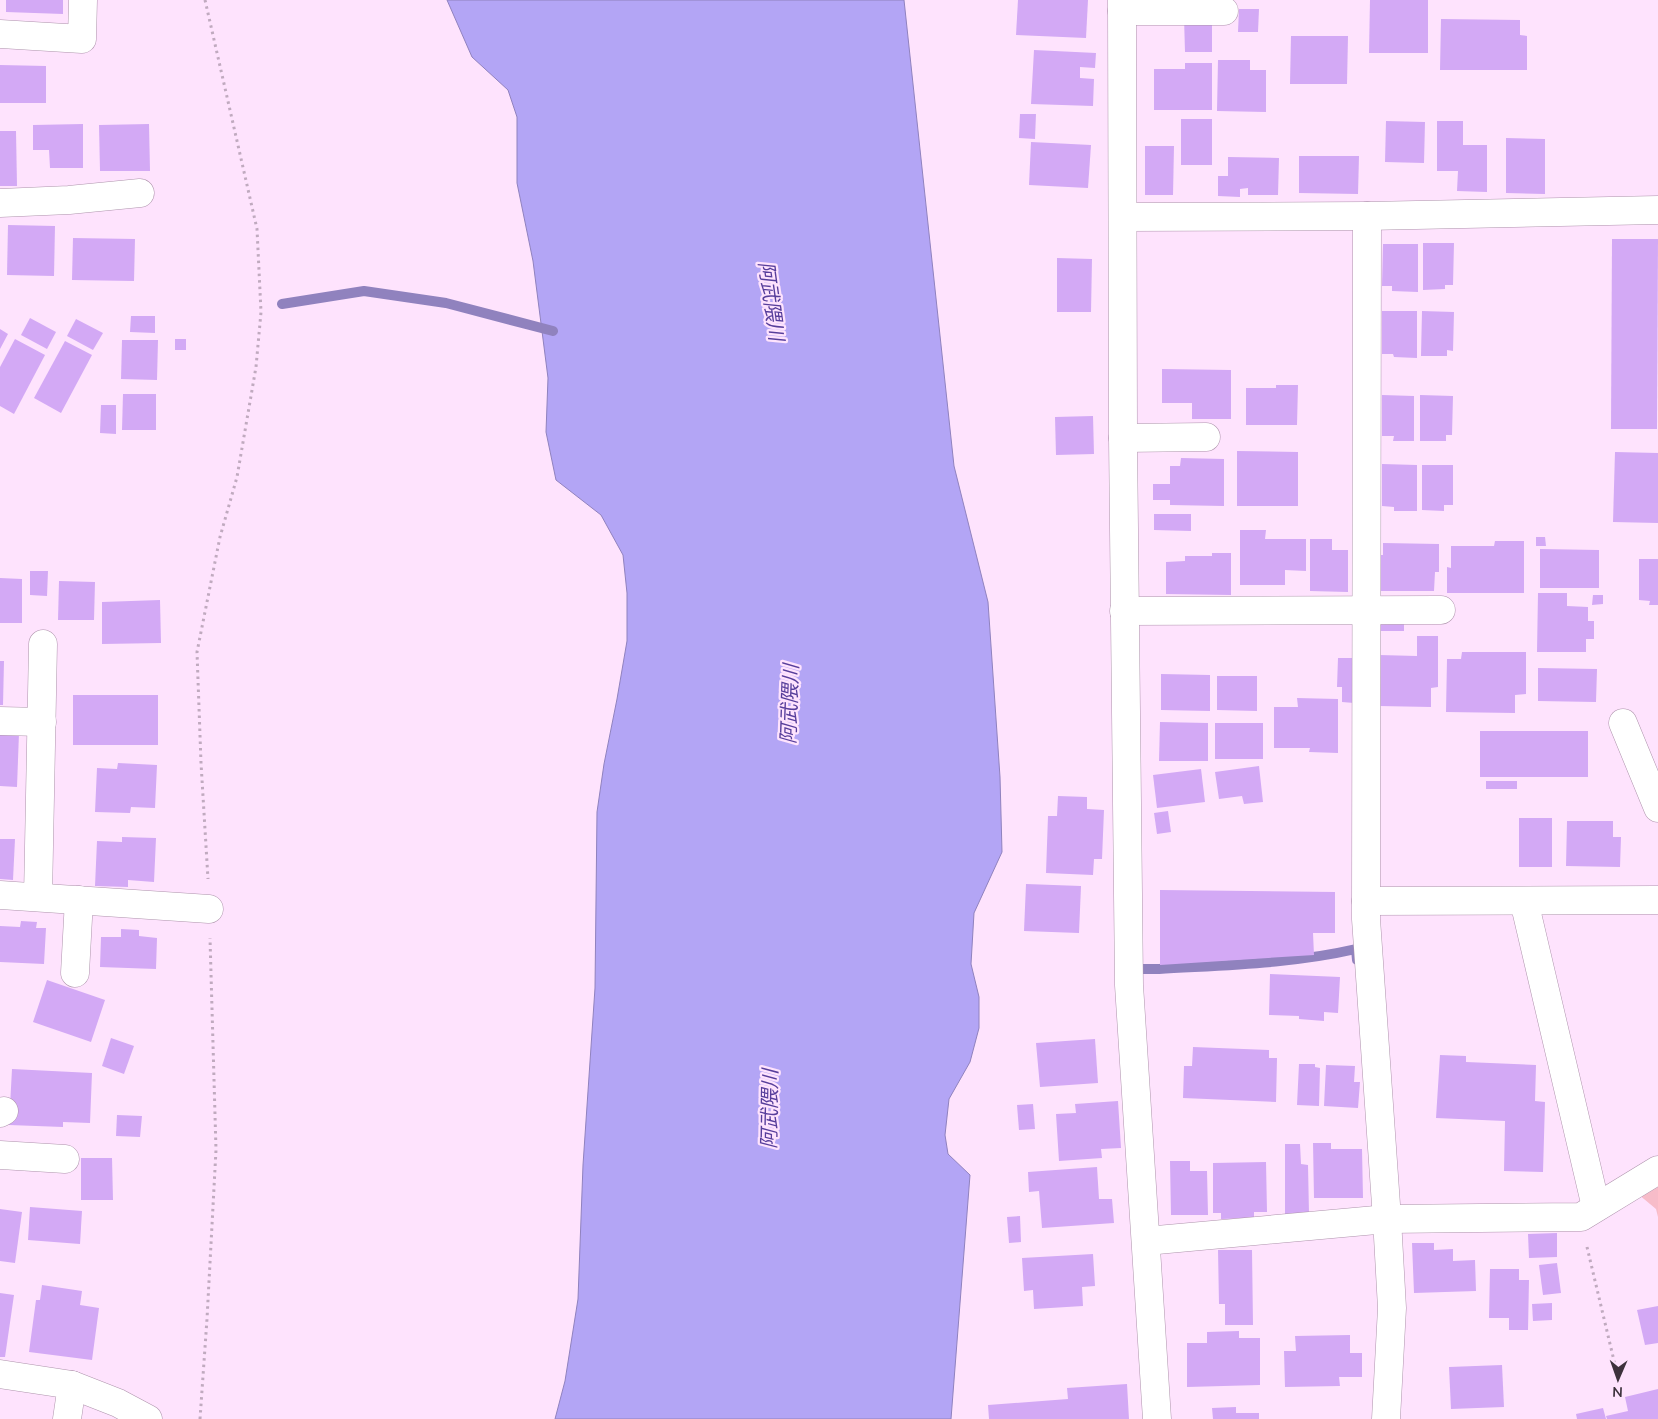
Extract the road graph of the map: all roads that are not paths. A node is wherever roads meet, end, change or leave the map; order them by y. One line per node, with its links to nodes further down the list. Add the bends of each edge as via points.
1 (83, 0): 4 (street, via 82,38)
2 (1122, 6): 3 (street); 9 (street)
3 (1224, 11)
4 (0, 34)
5 (140, 193): 6 (street)
6 (0, 202)
7 (1658, 210): 8 (street)
8 (1367, 216): 9 (street); 12 (street)
9 (1123, 217): 10 (street)
10 (1122, 438): 11 (street); 14 (street)
11 (1206, 438)
12 (1366, 610): 13 (street); 14 (street); 24 (street)
13 (1441, 610)
14 (1124, 611): 33 (street, via 1129,985)
15 (43, 644): 17 (street)
16 (0, 721): 17 (street)
17 (42, 722): 21 (street)
18 (1623, 723): 19 (street)
19 (1658, 808)
20 (0, 896): 21 (street)
21 (38, 898): 22 (street)
22 (79, 900): 26 (street); 27 (street)
23 (1658, 900): 25 (street)
24 (1366, 901): 25 (street); 32 (street)
25 (1524, 901): 31 (street)
26 (209, 909)
27 (75, 973)
28 (0, 1155): 29 (street)
29 (65, 1159)
30 (1658, 1170): 31 (street)
31 (1588, 1212): 32 (street)
32 (1387, 1219): 33 (street); 39 (street, via 1392,1308)
33 (1146, 1241): 38 (street)
34 (0, 1374): 35 (street)
35 (72, 1385): 36 (street); 37 (street)
36 (67, 1419)
37 (148, 1419)
38 (1157, 1419)
39 (1386, 1419)

